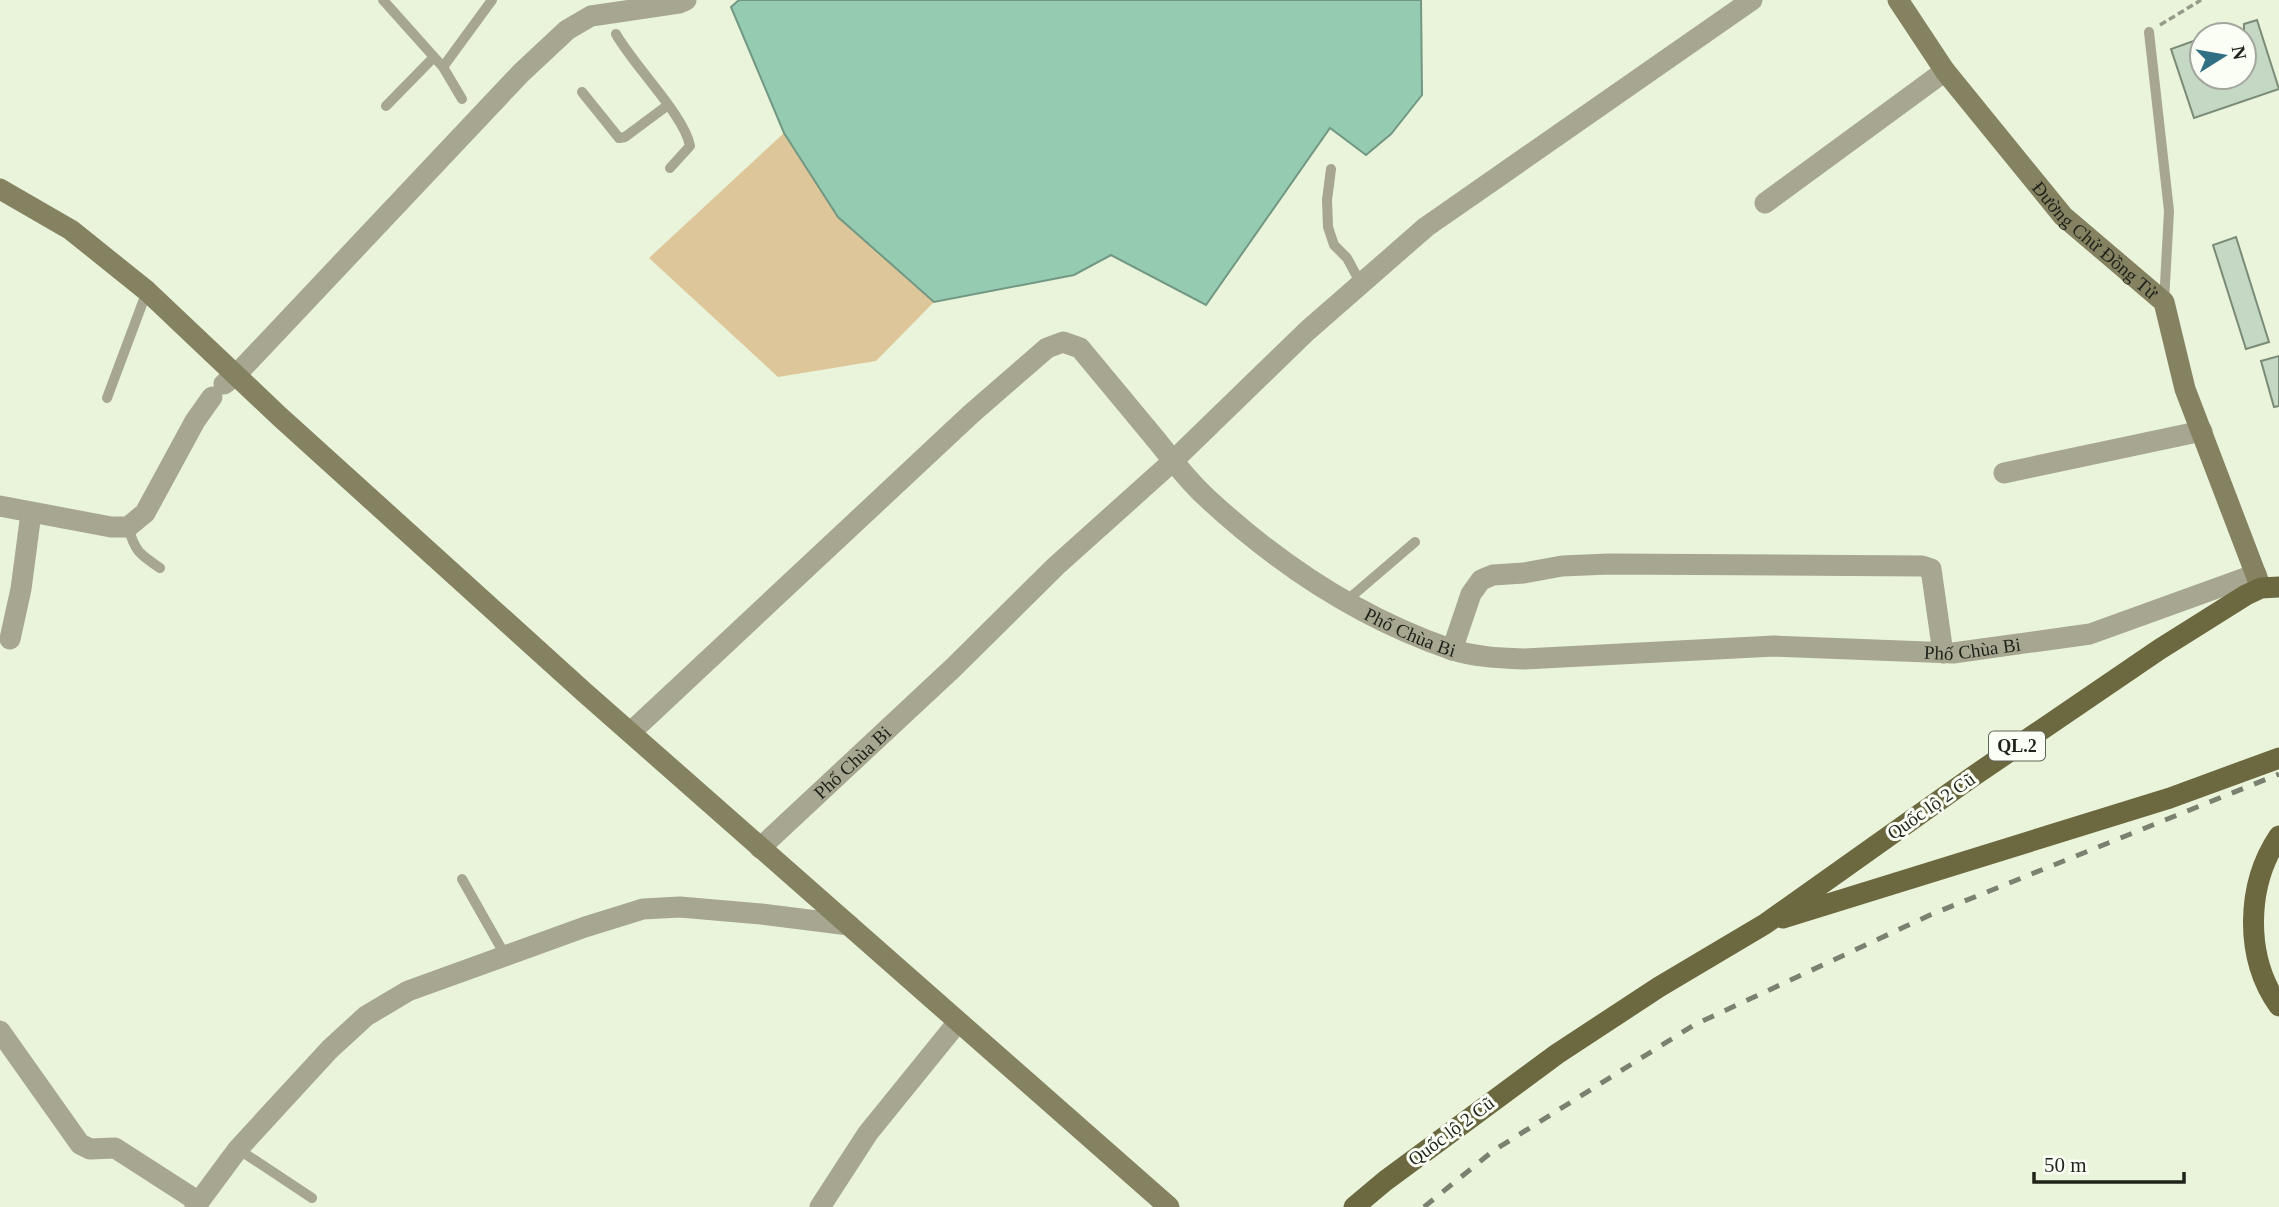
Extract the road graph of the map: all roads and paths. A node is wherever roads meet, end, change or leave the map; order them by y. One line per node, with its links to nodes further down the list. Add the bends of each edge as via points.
1 (383, 0): 9 (lane)
2 (492, 0): 10 (lane)
3 (686, 0): 23 (street, via 608,17 591,16 567,30 470,118)
4 (1752, 0): 20 (street, via 1426,227)
5 (1898, 0): 11 (street, Đường Chử Đồng Tử)
6 (2201, 0): 7 (path)
7 (2149, 32): 22 (lane, via 2169,211)
8 (616, 34): 14 (lane)
9 (433, 58): 10 (lane); 15 (lane)
10 (443, 67): 13 (lane)
11 (1945, 71): 19 (street); 22 (street, Đường Chử Đồng Tử, via 2063,216)
12 (583, 92): 14 (lane, via 619,138)
13 (462, 99)
14 (668, 105): 16 (lane, via 690,146)
15 (386, 106)
16 (670, 167)
17 (1331, 169): 20 (lane, via 1328,227 1334,245)
18 (0, 189): 21 (street, via 71,230)
19 (1765, 203)
20 (1361, 284): 26 (street)
21 (147, 290): 23 (street); 24 (lane)
22 (2164, 302): 25 (street, Đường Chử Đồng Tử, via 2185,389)
23 (224, 385): 30 (street, via 195,421 145,513); 38 (street, via 436,558)
24 (107, 398)
25 (2202, 431): 27 (street); 33 (street, Đường Chử Đồng Tử)
26 (1173, 461): 34 (street, Phố Chùa Bi, via 1252,536); 38 (street, via 1080,348 1063,342 1046,348); 41 (street, Phố Chùa Bi)
27 (2004, 473)
28 (0, 506): 29 (street)
29 (31, 513): 30 (street); 35 (street)
30 (128, 527): 32 (lane, via 139,554)
31 (1415, 542): 34 (lane)
32 (160, 568)
33 (2265, 583): 37 (street, Phố Chùa Bi, via 2090,634); 43 (main road, Quốc lộ 2 Cũ / QL.2, via 1975,775)
34 (1345, 601): 36 (street, Phố Chùa Bi)
35 (10, 639)
36 (1452, 650): 37 (street, Phố Chùa Bi, via 1524,659 1774,646); 37 (street, via 1471,594 1481,580 1493,575 1562,566 1785,564 1931,569)
37 (1943, 653)
38 (631, 732): 41 (street)
39 (2279, 758): 43 (main road, Quốc lộ 2 Cũ / QL.2, via 2170,798)
40 (2279, 836): 46 (main road, via 2263,869 2253,914 2258,960)
41 (760, 848): 44 (street)
42 (462, 879): 45 (lane)
43 (1765, 924): 54 (main road, Quốc lộ 2 Cũ / QL.2, via 1557,1054)
44 (849, 925): 45 (street, via 680,907 643,909); 47 (street)
45 (505, 955): 49 (street, via 408,991 366,1016)
46 (2279, 1006)
47 (958, 1022): 52 (street, via 868,1133); 53 (street)
48 (0, 1031): 51 (street, via 80,1144 90,1149 115,1149 131,1157)
49 (238, 1149): 50 (lane); 51 (street)
50 (312, 1199)
51 (197, 1205)
52 (820, 1207)
53 (1169, 1207)
54 (1354, 1207)

